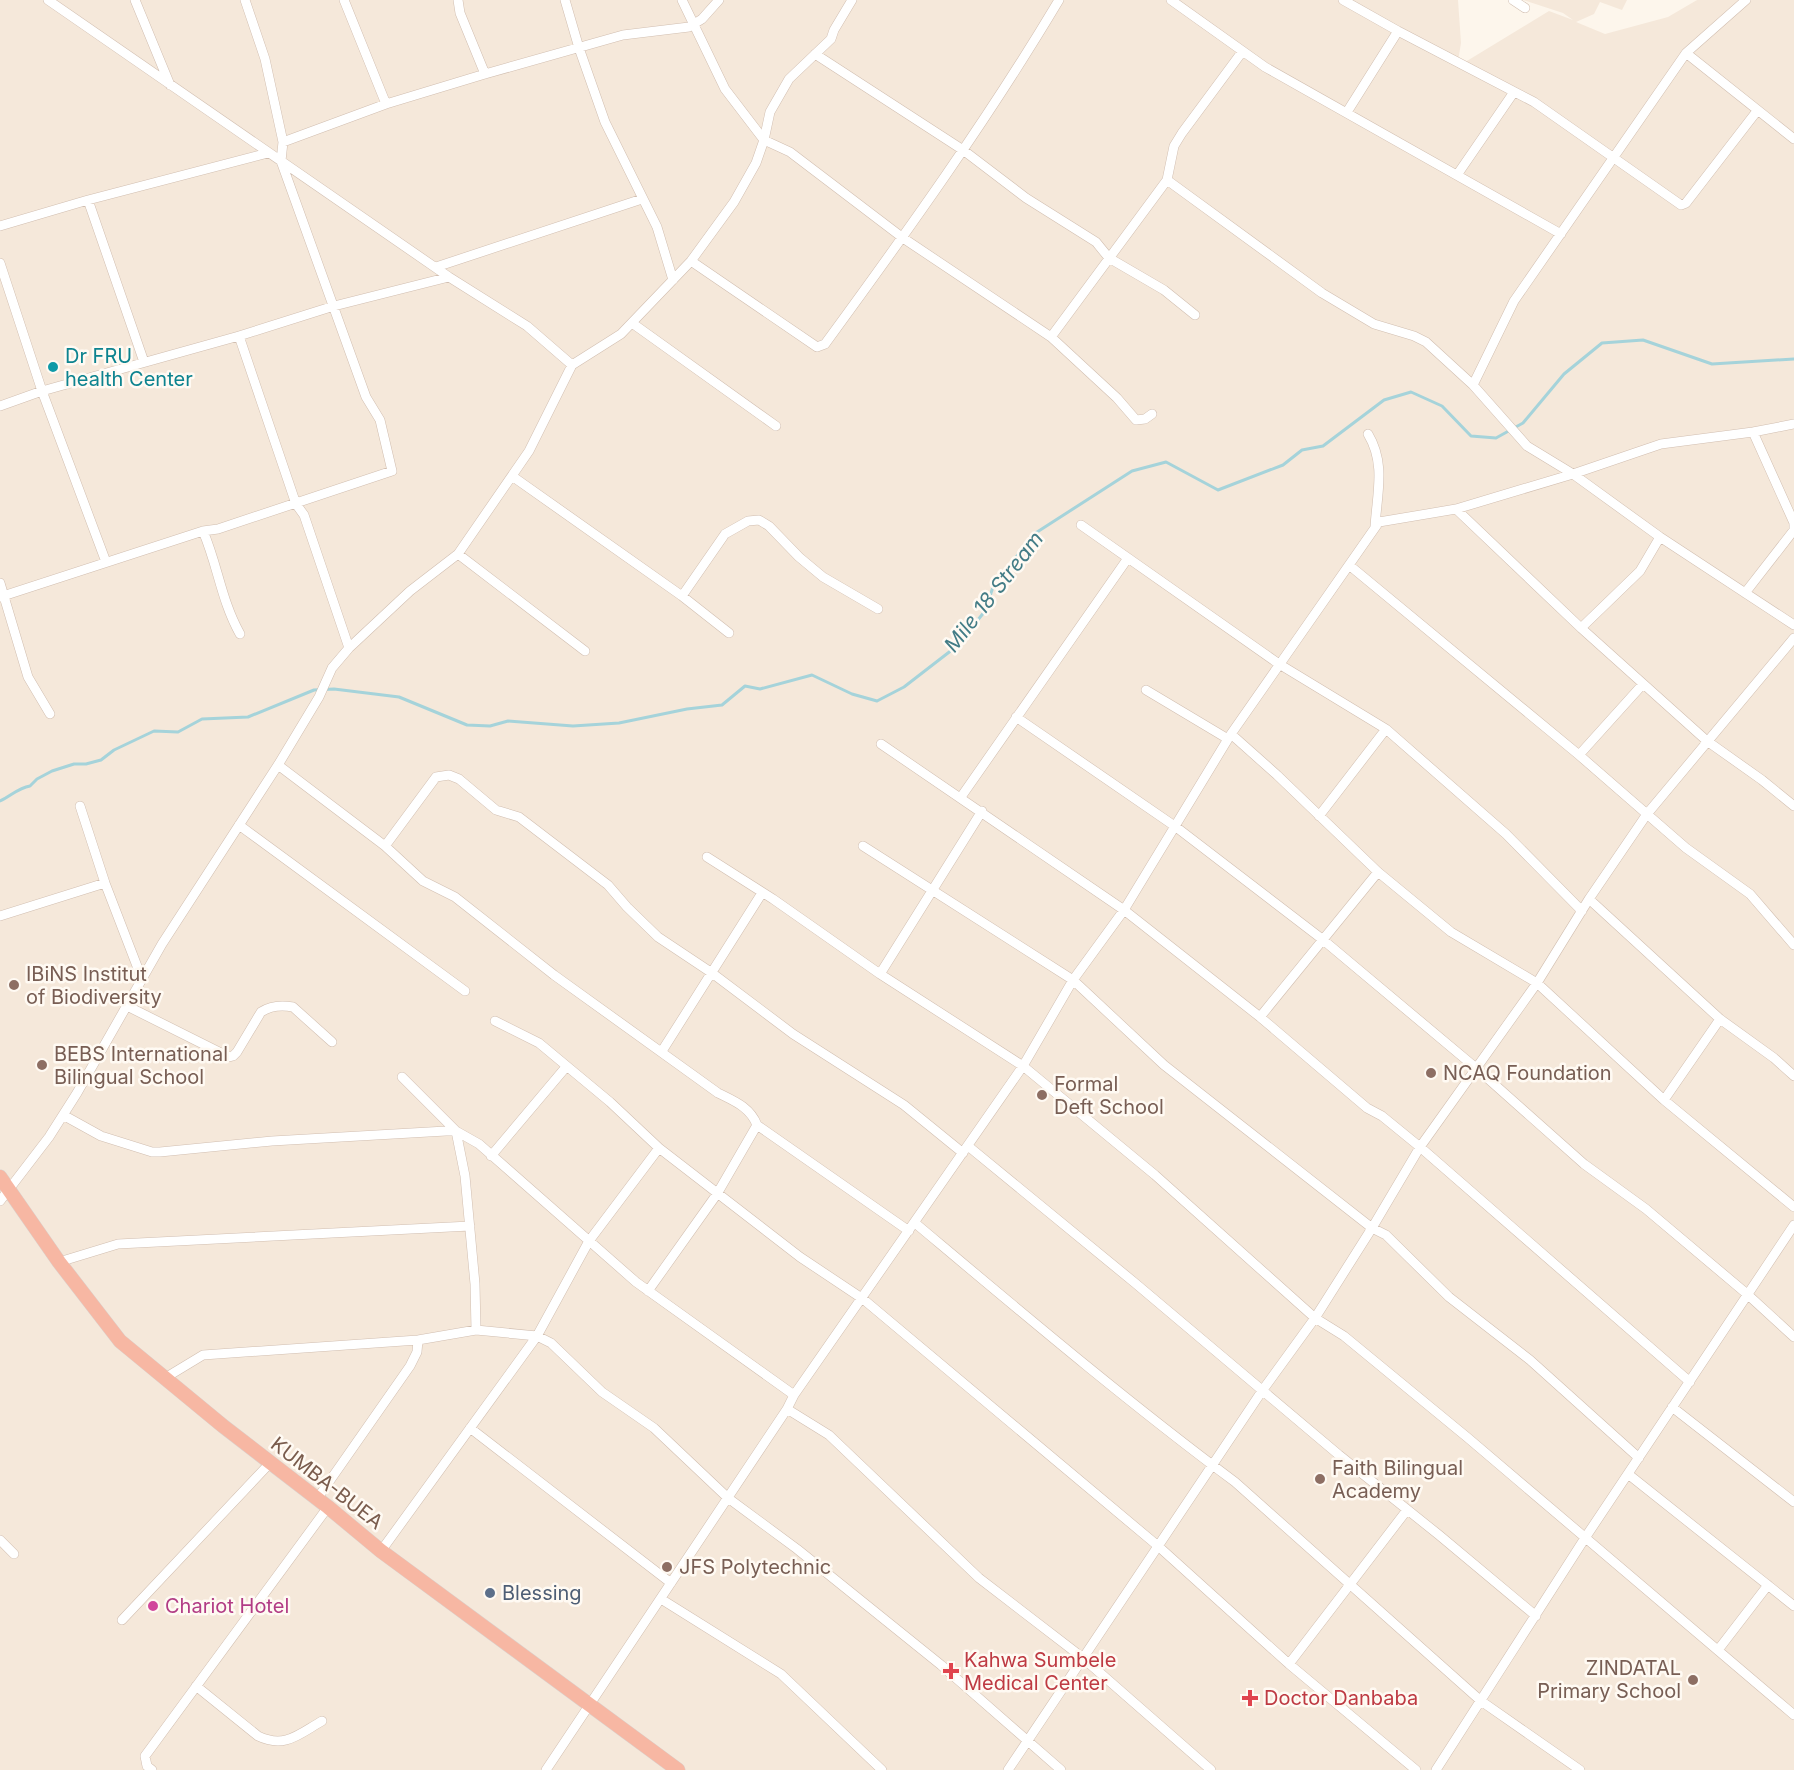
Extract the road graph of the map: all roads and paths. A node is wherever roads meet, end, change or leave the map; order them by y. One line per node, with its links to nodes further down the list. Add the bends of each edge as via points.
1 (48, 0): 23 (street)
2 (135, 0): 23 (street)
3 (245, 0): 30 (street, via 265,59)
4 (344, 0): 25 (street)
5 (458, 0): 22 (street)
6 (565, 0): 18 (street)
7 (682, 0): 16 (street)
8 (719, 0): 16 (street)
9 (852, 0): 21 (street, via 831,39)
10 (1059, 0): 31 (street, via 1023,62)
11 (1170, 0): 19 (street)
12 (1342, 0): 17 (street)
13 (1513, 0): 15 (street)
14 (1746, 0): 20 (street)
15 (1525, 8)
16 (695, 24): 18 (street, via 623,35); 29 (street, via 725,89)
17 (1398, 31): 24 (street); 27 (street)
18 (579, 48): 22 (street); 37 (street, via 605,122)
19 (1242, 52): 27 (street); 36 (street, via 1174,146)
20 (1686, 53): 26 (street); 33 (street)
21 (816, 54): 29 (street, via 789,79 770,112); 31 (street)
22 (485, 74): 25 (street)
23 (170, 85): 32 (street)
24 (1514, 92): 33 (street); 35 (street)
25 (386, 104): 30 (street)
26 (1757, 111): 28 (street); 33 (street, via 1681,205)
27 (1347, 112): 35 (street)
28 (1794, 139)
29 (764, 140): 41 (street, via 790,153); 43 (street, via 734,202)
30 (283, 142): 34 (street)
31 (963, 150): 41 (street); 42 (street, via 1014,190 1096,242)
32 (268, 153): 34 (street); 38 (street)
33 (1614, 158): 40 (street)
34 (280, 161): 45 (street); 48 (street)
35 (1457, 175): 40 (street)
36 (1167, 180): 42 (street); 55 (street, via 1322,293 1374,324 1426,342)
37 (642, 199): 45 (street); 47 (street, via 657,228)
38 (88, 200): 39 (street); 53 (street)
39 (0, 226)
40 (1561, 234): 55 (street, via 1509,310)
41 (903, 238): 43 (street, via 820,347); 52 (street)
42 (1109, 258): 49 (street, via 1164,290); 52 (street)
43 (691, 261): 47 (street)
44 (0, 263): 56 (street)
45 (436, 267): 46 (street)
46 (449, 276): 48 (street); 54 (street, via 527,326)
47 (673, 280): 50 (street)
48 (334, 306): 51 (street); 65 (street, via 366,397 380,420 392,471)
49 (1195, 315)
50 (632, 323): 54 (street, via 612,341); 60 (street)
51 (239, 336): 53 (street); 65 (street)
52 (1051, 337): 58 (street, via 1136,420)
53 (144, 362): 56 (street)
54 (572, 365): 64 (street, via 536,439)
55 (1473, 385): 63 (street, via 1520,440)
56 (42, 391): 57 (street); 73 (street)
57 (0, 406)
58 (1152, 414)
59 (1794, 424): 61 (street)
60 (776, 426)
61 (1753, 432): 63 (street, via 1661,444); 76 (street, via 1794,530)
62 (1368, 434): 68 (street, via 1379,465)
63 (1573, 474): 66 (street); 70 (street)
64 (512, 476): 71 (street); 78 (street)
65 (296, 504): 69 (street); 85 (street, via 304,515)
66 (1456, 509): 68 (street, via 1384,520); 81 (street)
67 (1081, 525): 72 (street)
68 (1375, 526): 74 (street)
69 (203, 531): 73 (street); 83 (street, via 227,610)
70 (1660, 537): 76 (street); 81 (street, via 1640,571)
71 (458, 554): 85 (street, via 410,591); 86 (street)
72 (1128, 558): 87 (street); 91 (street)
73 (106, 561): 77 (street)
74 (1349, 565): 87 (street); 96 (street)
75 (0, 583): 77 (street)
76 (1745, 593): 80 (street)
77 (2, 596): 90 (street, via 28,677)
78 (682, 596): 79 (street, via 725,534 748,521 759,520 823,578); 82 (street)
79 (878, 609)
80 (1794, 626)
81 (1581, 628): 88 (street)
82 (729, 633)
83 (240, 634)
84 (1794, 638): 94 (street)
85 (349, 648): 97 (street, via 332,668)
86 (585, 651)
87 (1279, 664): 92 (street); 93 (street)
88 (1643, 684): 94 (street); 96 (street)
89 (1146, 690): 93 (street)
90 (50, 714)
91 (1016, 717): 98 (street); 105 (street)
92 (1386, 729): 103 (street); 115 (street, via 1506,834)
93 (1230, 736): 103 (street); 105 (street)
94 (1707, 741): 100 (street); 102 (street)
95 (881, 744): 98 (street)
96 (1579, 755): 102 (street)
97 (278, 765): 104 (street); 106 (street)
98 (961, 797): 101 (street)
99 (80, 806): 110 (street)
100 (1794, 806)
101 (982, 811): 111 (street); 114 (street)
102 (1647, 814): 113 (street); 118 (street, via 1750,894)
103 (1320, 816): 109 (street)
104 (239, 825): 121 (street); 124 (street)
105 (1176, 826): 114 (street); 117 (street)
106 (385, 846): 119 (street, via 436,777 449,774 496,810 519,816 608,885 658,937); 130 (street, via 429,886 455,897 554,975)
107 (863, 846): 111 (street)
108 (707, 857): 112 (street)
109 (1378, 873): 117 (street); 123 (street, via 1451,932)
110 (105, 883): 116 (street); 121 (street)
111 (932, 889): 120 (street); 122 (street)
112 (762, 893): 119 (street); 120 (street)
113 (1589, 899): 115 (street); 127 (street)
114 (1124, 910): 122 (street); 126 (street)
115 (1582, 911): 123 (street)
116 (0, 916)
117 (1322, 939): 126 (street); 133 (street)
118 (1794, 945)
119 (712, 973): 130 (street); 142 (street, via 793,1034)
120 (880, 975): 131 (street)
121 (142, 979): 125 (street)
122 (1073, 980): 131 (street); 151 (street, via 1164,1065)
123 (1537, 983): 133 (street); 136 (street)
124 (465, 991)
125 (127, 1006): 129 (street, via 229,1057 237,1052 261,1012 285,1006 293,1007); 137 (street)
126 (1260, 1017): 140 (street, via 1367,1108)
127 (1720, 1018): 134 (street); 136 (street)
128 (495, 1021): 132 (street, via 539,1043)
129 (332, 1042)
130 (662, 1051): 138 (street, via 718,1093 743,1106)
131 (1023, 1066): 142 (street); 157 (street, via 1155,1175)
132 (566, 1067): 141 (street, via 610,1101); 143 (street)
133 (1476, 1068): 140 (street); 155 (street, via 1584,1164 1646,1209)
134 (1794, 1076)
135 (402, 1077): 139 (street)
136 (1664, 1100): 147 (street)
137 (63, 1115): 139 (street, via 101,1136 152,1152); 144 (street)
138 (756, 1125): 145 (street); 150 (street)
139 (456, 1131): 143 (street); 148 (street)
140 (1420, 1147): 151 (street); 163 (street)
141 (659, 1148): 145 (street); 152 (street)
142 (965, 1150): 150 (street); 164 (street, via 1135,1283)
143 (491, 1156): 152 (street)
144 (4, 1183): 146 (street); 153 (highway, KUMBA-BUEA)
145 (717, 1194): 154 (street); 156 (street)
146 (0, 1201)
147 (1794, 1207)
148 (470, 1226): 153 (street, via 118,1244); 158 (street)
149 (1794, 1226): 155 (street)
150 (912, 1227): 156 (street); 171 (street)
151 (1372, 1228): 157 (street); 169 (street, via 1386,1235 1449,1297 1530,1360)
152 (589, 1241): 154 (street); 159 (street)
153 (59, 1262): 162 (highway, KUMBA-BUEA, via 113,1334)
154 (648, 1291): 165 (street)
155 (1747, 1294): 160 (street); 163 (street)
156 (863, 1299): 165 (street); 179 (street)
157 (1315, 1317): 164 (street); 177 (street, via 1344,1336)
158 (476, 1330): 159 (street); 161 (street)
159 (537, 1336): 168 (street); 173 (street, via 551,1343 602,1392 654,1428)
160 (1794, 1337)
161 (418, 1340): 162 (street, via 204,1355); 175 (street, via 410,1366)
162 (165, 1378): 170 (highway, KUMBA-BUEA)
163 (1690, 1382): 166 (street)
164 (1262, 1391): 171 (street); 176 (street)
165 (794, 1395): 167 (street)
166 (1672, 1407): 169 (street); 174 (street)
167 (787, 1408): 173 (street); 190 (street, via 829,1435 979,1578)
168 (470, 1428): 180 (street); 182 (street)
169 (1638, 1458): 172 (street)
170 (270, 1463): 175 (highway, KUMBA-BUEA); 188 (street)
171 (1211, 1466): 179 (street); 183 (street, via 1235,1482)
172 (1628, 1474): 177 (street); 184 (street)
173 (728, 1498): 182 (street); 197 (street, via 941,1665)
174 (1794, 1502)
175 (323, 1503): 180 (highway, KUMBA-BUEA); 192 (street)
176 (1407, 1510): 183 (street); 187 (street)
177 (1585, 1539): 187 (street); 189 (street)
178 (0, 1540): 181 (street)
179 (1158, 1546): 190 (street); 191 (street)
180 (381, 1551): 194 (highway, KUMBA-BUEA)
181 (14, 1554)
182 (671, 1583): 185 (street)
183 (1351, 1584): 191 (street); 193 (street)
184 (1768, 1585): 186 (street); 189 (street)
185 (661, 1599): 194 (street); 201 (street, via 781,1674)
186 (1794, 1606)
187 (1536, 1616): 193 (street)
188 (122, 1620)
189 (1718, 1650): 195 (street)
190 (1083, 1658): 197 (street); 204 (street)
191 (1290, 1665): 205 (street)
192 (196, 1686): 196 (street, via 270,1742 288,1741); 198 (street, via 145,1756)
193 (1481, 1701): 206 (street); 207 (street)
194 (590, 1704): 199 (street); 200 (highway, KUMBA-BUEA)
195 (1794, 1715)
196 (322, 1721)
197 (1027, 1741): 202 (street); 203 (street)
198 (152, 1770)
199 (546, 1770)
200 (678, 1770)
201 (882, 1770)
202 (1008, 1770)
203 (1061, 1770)
204 (1211, 1770)
205 (1416, 1770)
206 (1436, 1770)
207 (1580, 1770)

